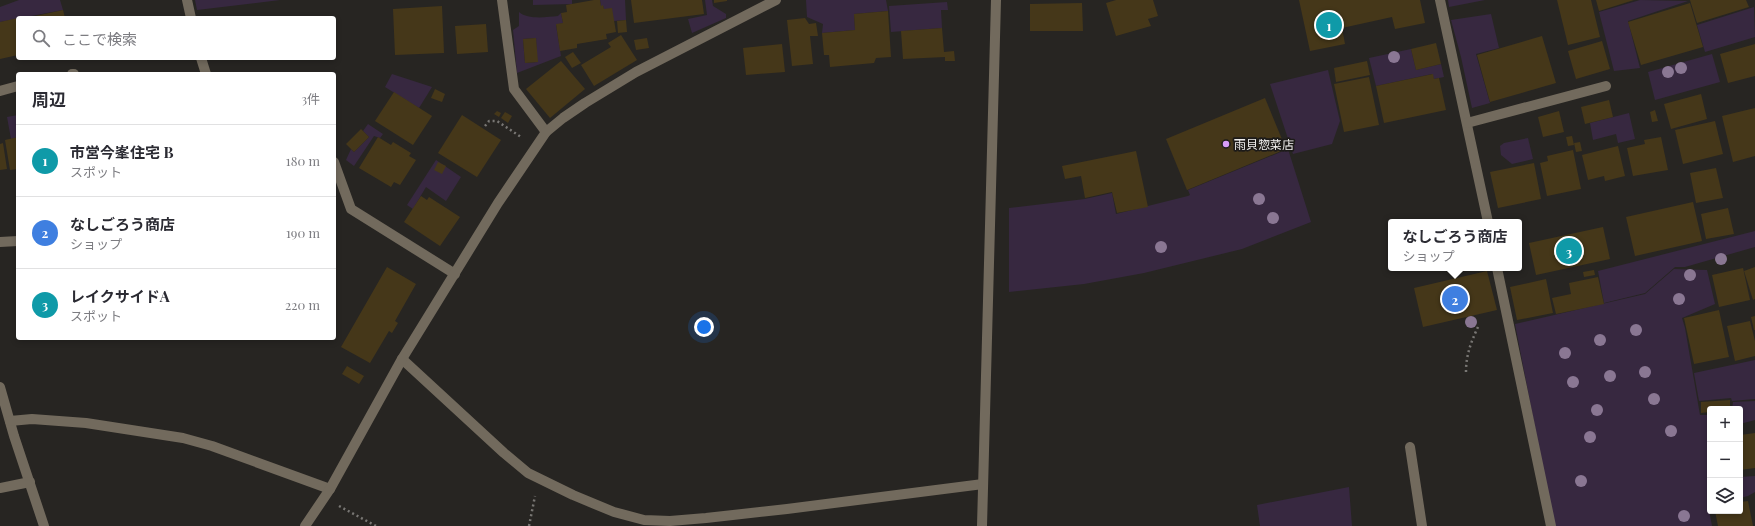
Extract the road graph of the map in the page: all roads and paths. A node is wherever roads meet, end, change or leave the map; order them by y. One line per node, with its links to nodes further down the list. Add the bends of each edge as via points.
1 (187, 0): 6 (street)
2 (502, 0): 14 (street, via 514,89)
3 (776, 0): 14 (street, via 636,72 585,102)
4 (996, 0): 30 (street)
5 (1440, 0): 12 (street)
6 (191, 16)
7 (202, 60): 8 (street)
8 (205, 72)
9 (1606, 86): 12 (street)
10 (16, 87): 11 (street)
11 (0, 91)
12 (1467, 123): 17 (street)
13 (484, 126): 15 (path, via 489,121 497,122)
14 (546, 132): 15 (street)
15 (536, 147): 21 (street)
16 (336, 168): 21 (street, via 351,209)
17 (1487, 219)
18 (16, 241): 19 (street)
19 (0, 242)
20 (1498, 271): 40 (street)
21 (455, 274): 23 (street)
22 (1478, 327): 24 (path, via 1469,346)
23 (402, 359): 28 (street, via 504,453); 32 (street)
24 (1466, 372)
25 (0, 386): 26 (street)
26 (10, 421): 29 (street); 32 (street, via 32,419 86,423 183,438)
27 (1410, 447): 39 (street)
28 (538, 478): 30 (street, via 614,512 644,520 670,521); 37 (path)
29 (30, 482): 31 (street); 34 (street)
30 (983, 484): 38 (street)
31 (0, 488)
32 (330, 489): 33 (street)
33 (324, 498): 35 (street); 36 (path)
34 (44, 526)
35 (305, 526)
36 (376, 526)
37 (529, 526)
38 (982, 526)
39 (1422, 526)
40 (1551, 526)

